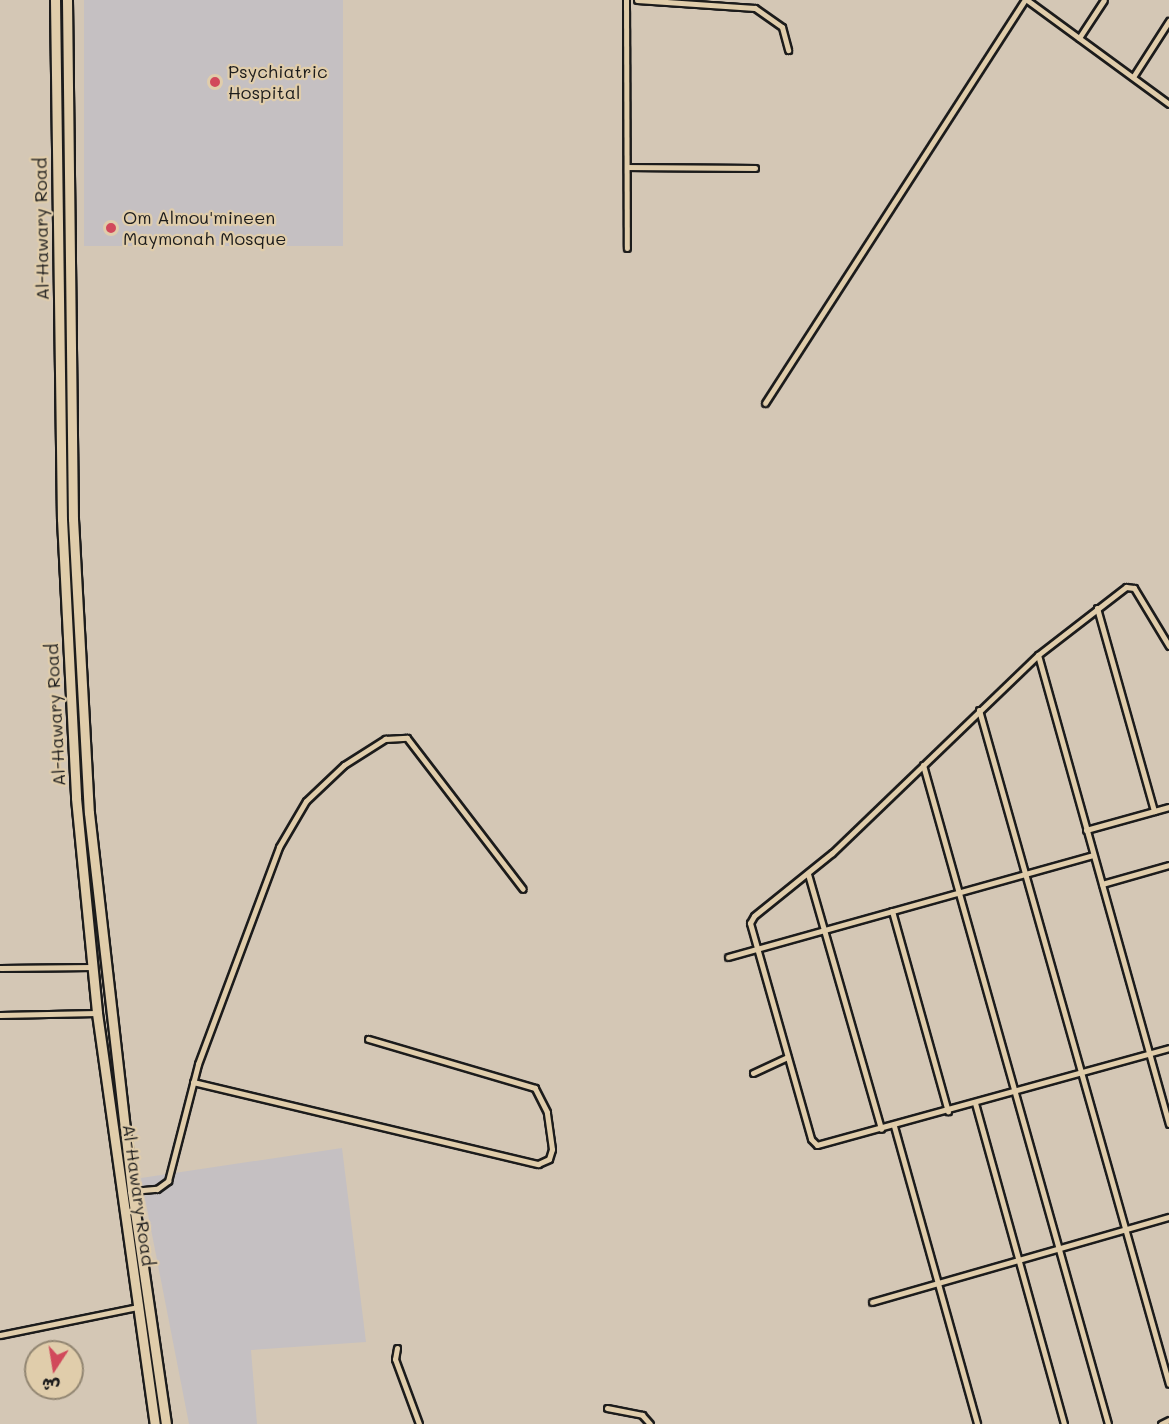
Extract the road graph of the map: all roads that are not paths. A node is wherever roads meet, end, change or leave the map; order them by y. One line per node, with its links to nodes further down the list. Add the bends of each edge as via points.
1 (55, 0): 16 (highway, Al-Hawary Road)
2 (67, 0): 17 (highway, Al-Hawary Road)
3 (626, 0): 12 (street)
4 (637, 0): 9 (street, via 755,8 782,27)
5 (1026, 0): 8 (street); 15 (street)
6 (1104, 0): 8 (street)
7 (1169, 21): 10 (street)
8 (1079, 38): 10 (street)
9 (788, 50)
10 (1133, 77): 11 (street)
11 (1169, 104)
12 (627, 167): 13 (street); 14 (street)
13 (755, 168)
14 (627, 248)
15 (765, 404)
16 (62, 519): 17 (highway); 37 (highway, Al-Hawary Road, via 76,798)
17 (73, 519): 54 (highway, Al-Hawary Road, via 89,813)
18 (1097, 608): 19 (street, via 1132,586); 20 (street); 24 (street)
19 (1169, 646)
20 (1038, 655): 21 (street); 25 (street)
21 (979, 710): 22 (street); 28 (street)
22 (923, 765): 29 (street); 32 (street)
23 (1169, 807): 24 (street)
24 (1154, 812): 25 (street)
25 (1086, 830): 26 (street)
26 (1093, 855): 28 (street); 30 (street)
27 (1169, 865): 30 (street)
28 (1026, 873): 32 (street); 45 (street)
29 (808, 874): 34 (street); 35 (street, via 751,919)
30 (1102, 884): 43 (street)
31 (523, 889): 47 (street, via 412,742 402,736 385,739 325,781 290,825 225,984)
32 (959, 892): 33 (street); 48 (street)
33 (892, 911): 34 (street); 50 (street)
34 (824, 930): 35 (street); 53 (street)
35 (757, 949): 36 (street); 44 (street)
36 (728, 957)
37 (92, 967): 38 (street); 39 (highway, Al-Hawary Road)
38 (0, 968)
39 (98, 1013): 40 (street); 61 (highway, Al-Hawary Road)
40 (0, 1015)
41 (368, 1039): 47 (street, via 535,1088 547,1112 551,1156 538,1164)
42 (1169, 1048): 43 (street)
43 (1149, 1053): 45 (street); 51 (street)
44 (788, 1057): 46 (street); 53 (street, via 813,1143 820,1145)
45 (1082, 1072): 48 (street); 56 (street)
46 (753, 1073)
47 (193, 1082): 54 (street, via 168,1181 157,1189)
48 (1015, 1092): 49 (street); 57 (street)
49 (975, 1103): 50 (street); 58 (street)
50 (948, 1111): 52 (street)
51 (1169, 1124)
52 (894, 1126): 53 (street); 59 (street)
53 (881, 1129)
54 (132, 1191): 68 (highway, Al-Hawary Road)
55 (1169, 1217): 56 (street)
56 (1126, 1229): 57 (street); 64 (street)
57 (1059, 1248): 58 (street); 73 (street)
58 (1018, 1260): 59 (street); 72 (street)
59 (938, 1283): 60 (street); 71 (street)
60 (872, 1302)
61 (138, 1306): 62 (street); 67 (highway, Al-Hawary Road)
62 (0, 1335)
63 (397, 1348): 69 (street, via 395,1359)
64 (1169, 1383)
65 (607, 1408): 70 (street, via 642,1415)
66 (1169, 1420): 74 (street)
67 (155, 1424)
68 (166, 1424)
69 (419, 1424)
70 (650, 1424)
71 (977, 1424)
72 (1064, 1424)
73 (1108, 1424)
74 (1161, 1424)

